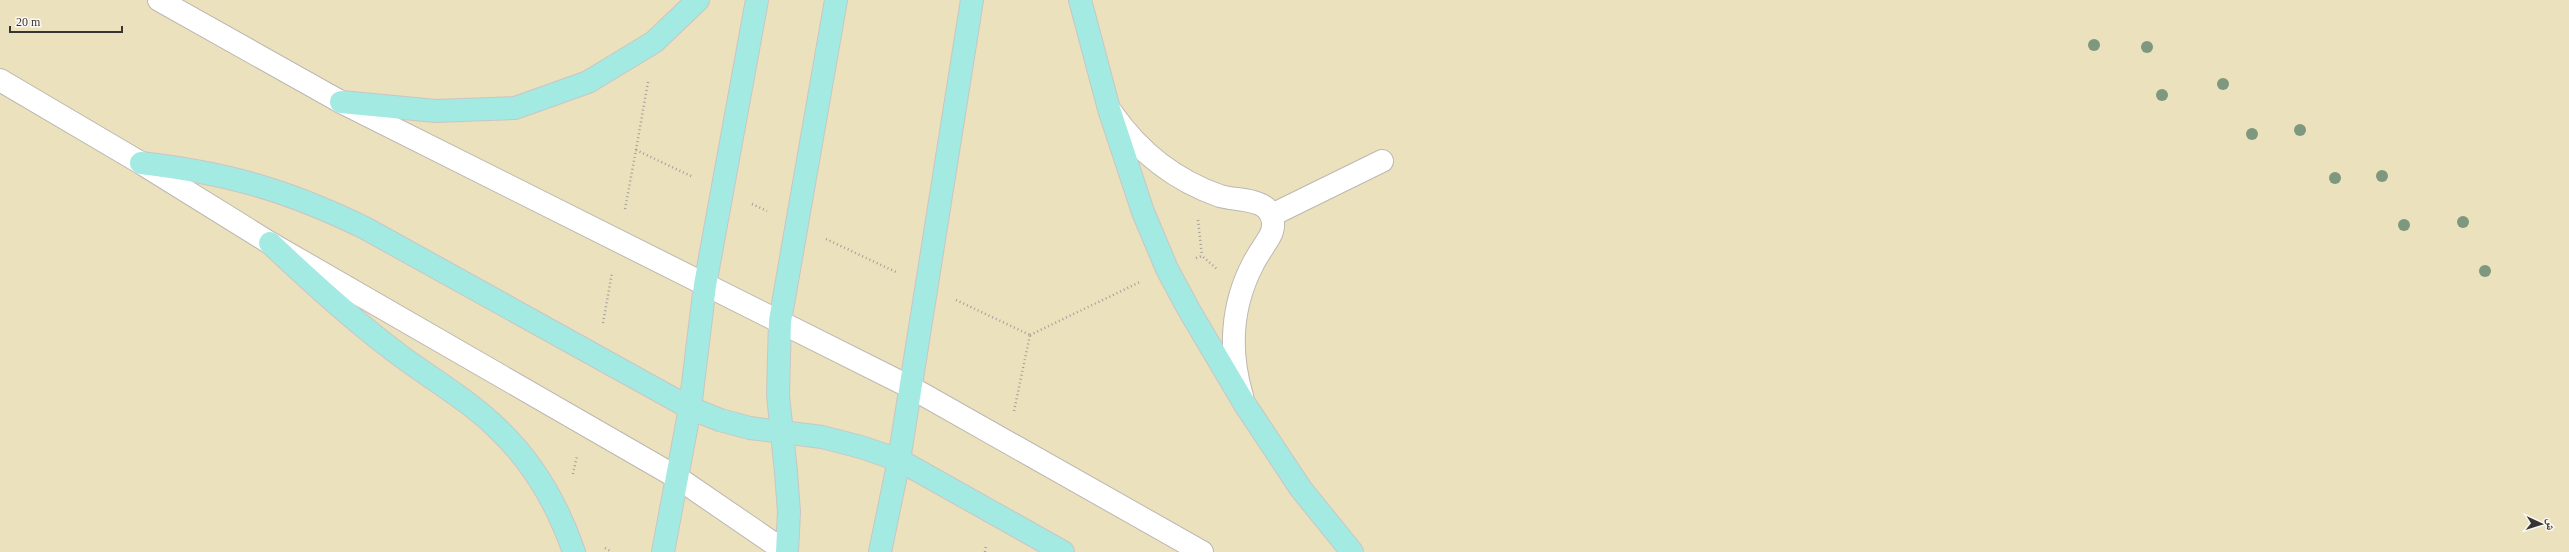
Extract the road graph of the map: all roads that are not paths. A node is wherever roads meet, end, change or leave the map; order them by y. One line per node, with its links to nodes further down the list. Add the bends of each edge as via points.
1 (159, 0): 8 (main road)
2 (698, 0): 8 (main road, via 654,42 588,82 515,108 436,111)
3 (757, 0): 14 (main road)
4 (836, 0): 15 (main road)
5 (972, 0): 16 (main road)
6 (1080, 0): 9 (main road)
7 (0, 80): 11 (main road)
8 (341, 102): 14 (main road)
9 (1109, 109): 12 (main road, via 1136,144 1169,172 1194,186 1221,196 1259,204 1267,208); 17 (main road, via 1143,212 1167,269)
10 (1382, 161): 12 (main road)
11 (141, 163): 13 (main road); 18 (main road, via 234,177 323,207)
12 (1272, 215): 17 (main road, via 1272,232 1253,264 1242,290 1235,318 1233,347 1236,376)
13 (270, 243): 21 (main road); 22 (main road, via 328,297 389,348 498,428 535,472 564,522)
14 (705, 285): 15 (main road); 18 (main road)
15 (780, 321): 16 (main road); 19 (main road, via 778,395)
16 (910, 387): 20 (main road); 27 (main road)
17 (1244, 403): 28 (main road, via 1301,489)
18 (690, 408): 19 (main road, via 720,420); 21 (main road)
19 (782, 432): 20 (main road, via 828,439); 24 (main road, via 789,512)
20 (899, 460): 25 (main road); 26 (main road)
21 (678, 478): 23 (main road); 24 (main road)
22 (574, 552)
23 (664, 552)
24 (786, 552)
25 (880, 552)
26 (1063, 552)
27 (1202, 552)
28 (1352, 552)

